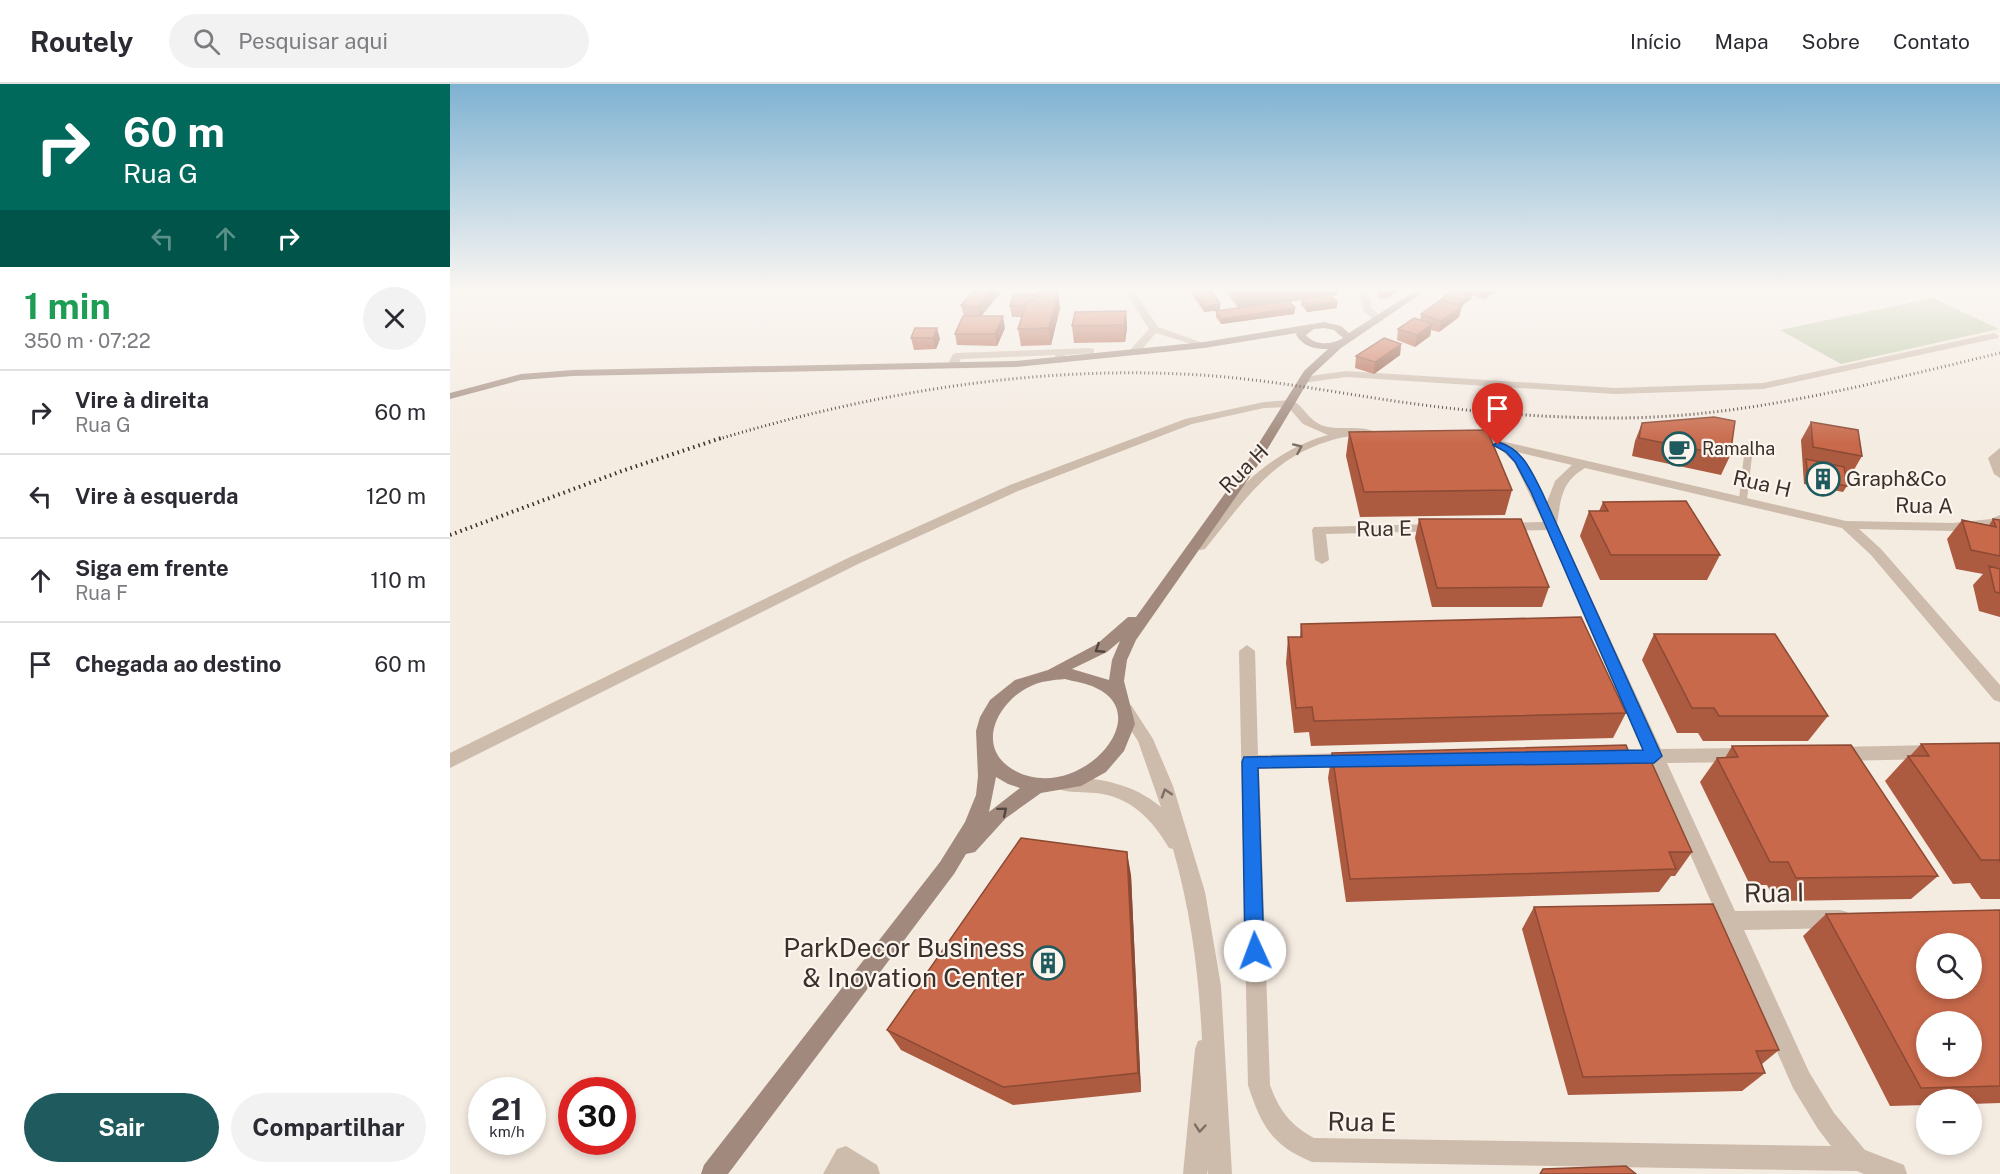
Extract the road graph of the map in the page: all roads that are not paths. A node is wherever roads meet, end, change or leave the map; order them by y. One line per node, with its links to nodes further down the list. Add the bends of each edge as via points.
1 (1143, 342): 11 (street)
2 (1194, 342): 8 (street)
3 (1224, 342): 8 (main road)
4 (1307, 342): 14 (main road, via 1315,356)
5 (1314, 342): 9 (main road, via 1323,347)
6 (1342, 342): 9 (main road)
7 (1967, 342): 15 (street, via 1763,386 1615,391)
8 (1204, 345): 11 (main road)
9 (1337, 346): 13 (main road)
10 (1090, 351): 12 (street)
11 (1133, 353): 12 (main road)
12 (1061, 356): 17 (main road, via 952,366 573,373 521,377)
13 (1324, 358): 14 (main road); 15 (street)
14 (1312, 369): 16 (main road)
15 (1346, 374): 16 (street)
16 (1304, 380): 18 (main road)
17 (450, 396)
18 (1291, 403): 32 (main road); 32 (street, Rua H, one-way to 18, via 1265,470 1280,458 1315,440 1378,433 1323,431 1303,421); 44 (street, via 1189,421 1014,488 853,561)
19 (1458, 436): 20 (street, Rua H)
20 (1486, 441): 23 (street, Rua H); 28 (street, via 1510,450 1519,460)
21 (1749, 447): 25 (lane)
22 (2000, 452): 24 (street, via 1994,458)
23 (1583, 464): 25 (street, Rua H); 28 (street, via 1567,473 1558,485)
24 (2000, 474)
25 (1743, 499): 27 (street, Rua H)
26 (2000, 519): 27 (street, Rua A, via 1995,523 1953,527)
27 (1846, 525): 35 (street, Rua H, via 1876,552)
28 (1551, 526): 29 (street); 41 (street)
29 (1493, 527)
30 (1446, 528): 31 (street, Rua E, via 1319,530)
31 (1322, 560)
32 (1171, 579): 34 (main road, one-way to 34, via 1102,648); 36 (main road, via 1129,638 1119,659 1114,680)
33 (1247, 651): 45 (street, Rua E)
34 (1042, 676): 36 (main road, via 1087,676 1106,685); 37 (main road, via 1020,684 1002,697 989,714 983,733)
35 (2000, 696)
36 (1122, 704): 46 (main road, via 1127,727 1120,746 1106,763 1086,776); 49 (street, one-way to 36, via 1145,739)
37 (985, 751): 47 (main road, via 996,768 1014,780); 48 (main road, via 987,783 982,803)
38 (1952, 752): 39 (street)
39 (1821, 754)
40 (1761, 755): 41 (street)
41 (1654, 756): 42 (street); 51 (street)
42 (1594, 757)
43 (1368, 760): 45 (street)
44 (450, 761)
45 (1250, 762): 53 (street, Rua E, via 1258,1085 1270,1117 1286,1137 1312,1150)
46 (1062, 784): 47 (main road); 49 (street, via 1101,785 1152,808)
47 (1038, 785): 48 (main road, one-way to 47, via 1000,812)
48 (947, 868): 55 (main road)
49 (1190, 869): 52 (street)
50 (1858, 919): 51 (street, Rua I)
51 (1729, 921): 53 (street, via 1801,1080 1826,1121)
52 (1210, 986): 57 (street, one-way to 57); 58 (street)
53 (1857, 1159): 59 (street, Rua E)
54 (840, 1166): 56 (street)
55 (713, 1174)
56 (868, 1174)
57 (1195, 1174)
58 (1220, 1174)
59 (1895, 1174)

